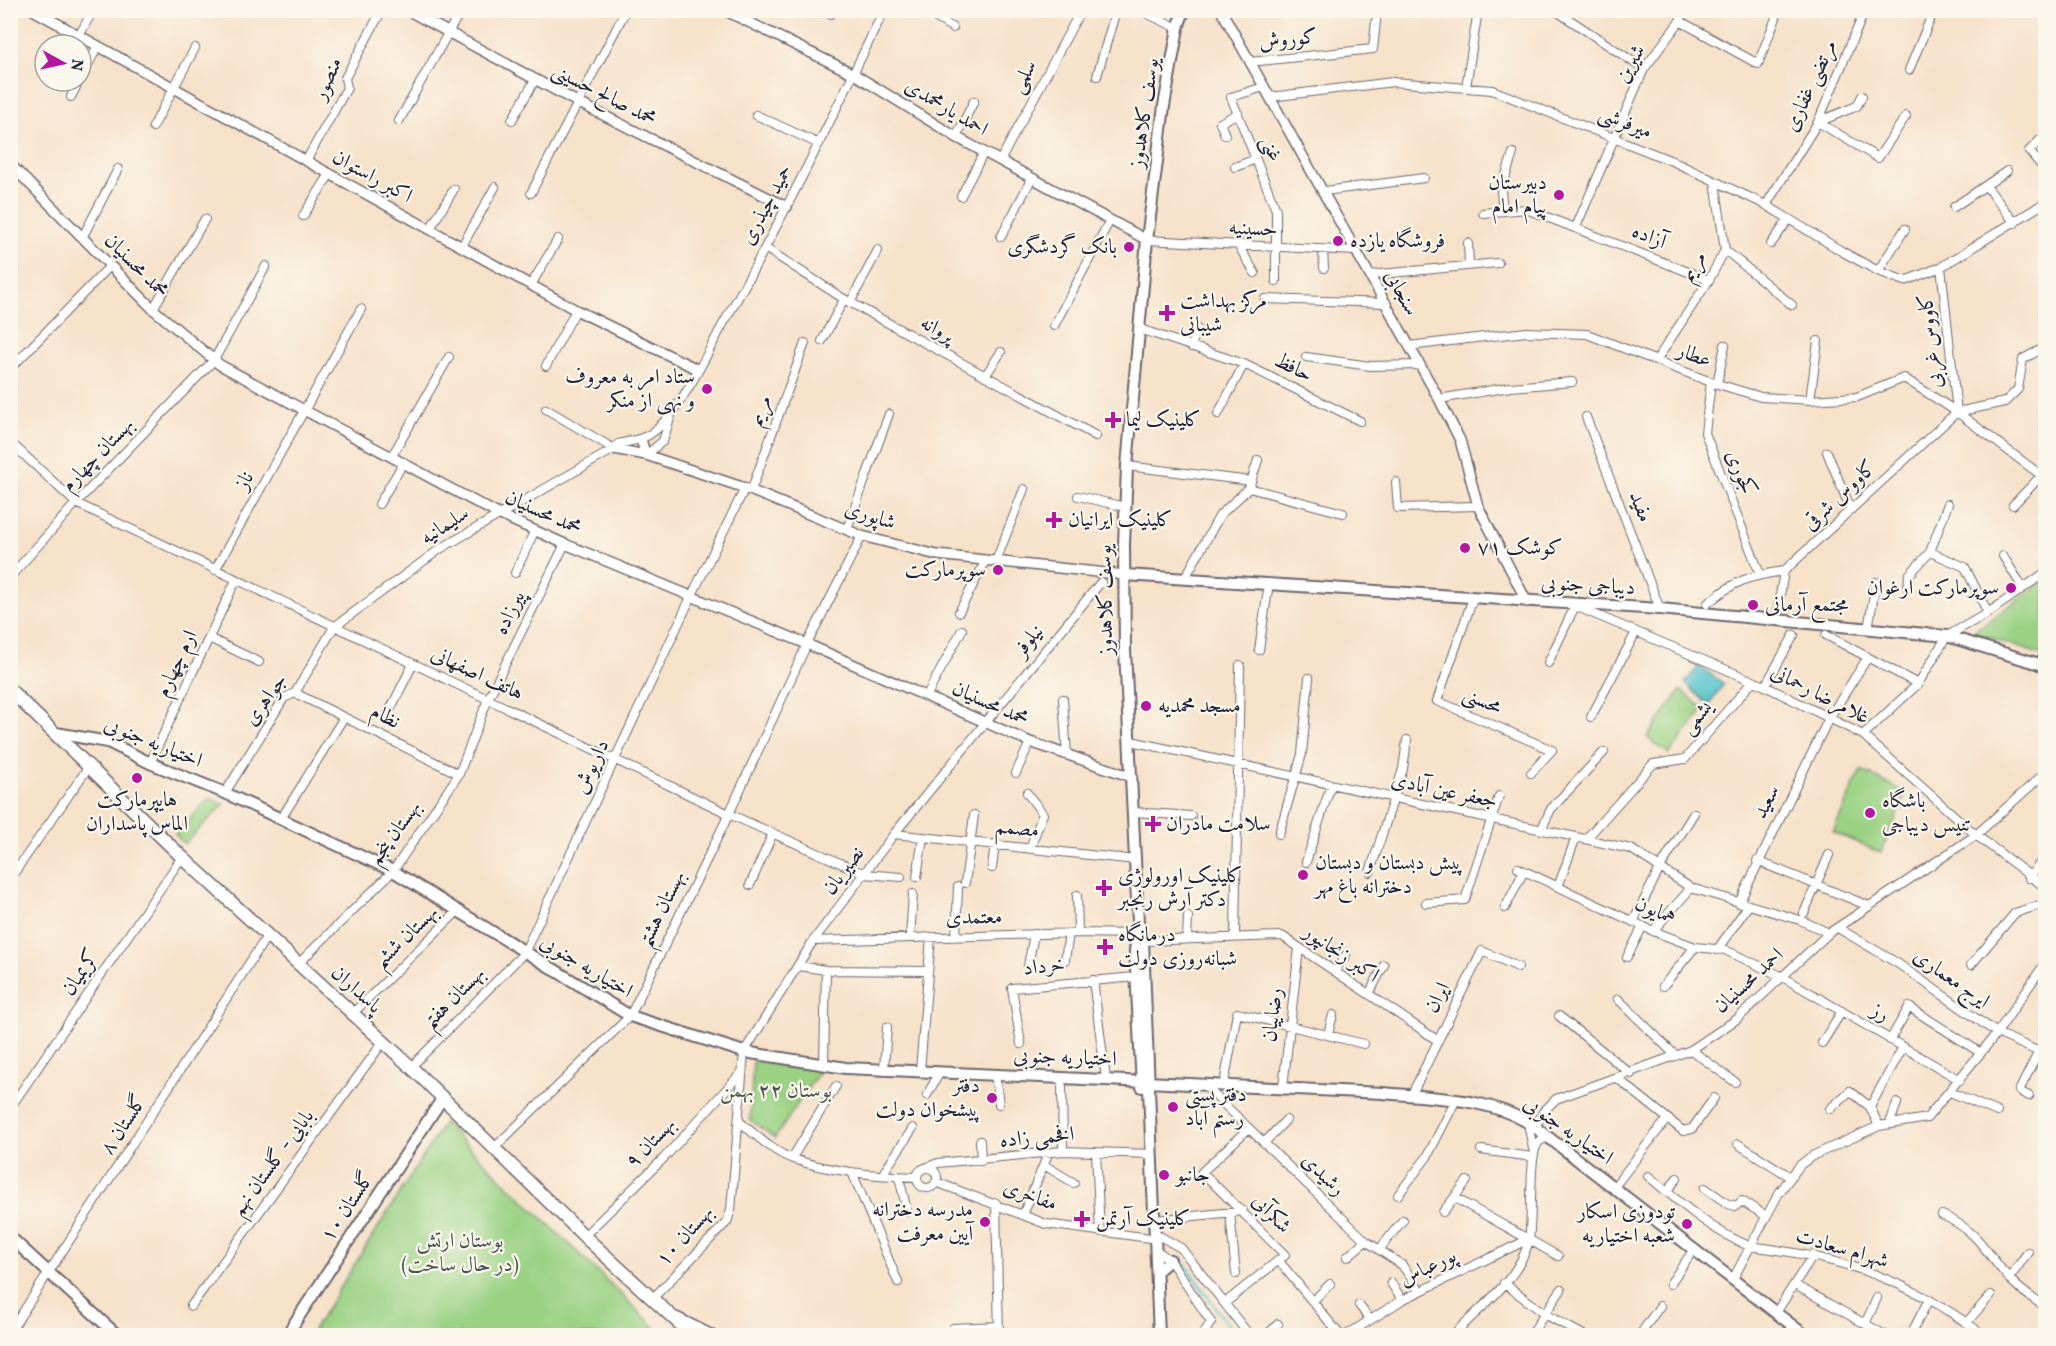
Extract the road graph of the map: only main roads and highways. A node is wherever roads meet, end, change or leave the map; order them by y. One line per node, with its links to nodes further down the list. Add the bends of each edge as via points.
1 (1184, 10): 2 (main road, یوسف کلاهدوز, via 1164,106 1147,240 1127,466)
2 (1125, 575): 3 (main road, دیباجی جنوبی, via 1660,609 1947,636); 6 (main road, یوسف کلاهدوز, via 1125,650)
3 (2046, 666)
4 (10, 690): 5 (main road, پاسداران)
5 (56, 733): 7 (main road, اختیاریه جنوبی, via 108,742 393,871 630,1016 744,1052 824,1064); 8 (main road, پاسداران, via 182,857)
6 (1140, 938): 7 (main road); 7 (main road, via 1136,976)
7 (1146, 1081): 9 (main road); 22 (main road, اختیاریه جنوبی, via 1411,1096 1492,1107 1531,1124)
8 (442, 1099): 15 (main road, پاسداران); 18 (main road, گلستان ۱۰)
9 (1149, 1154): 11 (main road); 11 (main road)
10 (10, 1236): 17 (main road)
11 (1153, 1236): 13 (main road); 14 (main road)
12 (1170, 1260): 13 (main road)
13 (1157, 1271): 14 (main road)
14 (1155, 1288): 20 (main road); 21 (main road)
15 (676, 1319): 16 (main road, پاسداران); 19 (main road, پاسداران)
16 (690, 1334)
17 (118, 1335)
18 (286, 1335)
19 (711, 1335)
20 (1154, 1335)
21 (1159, 1335)
22 (1806, 1335)

